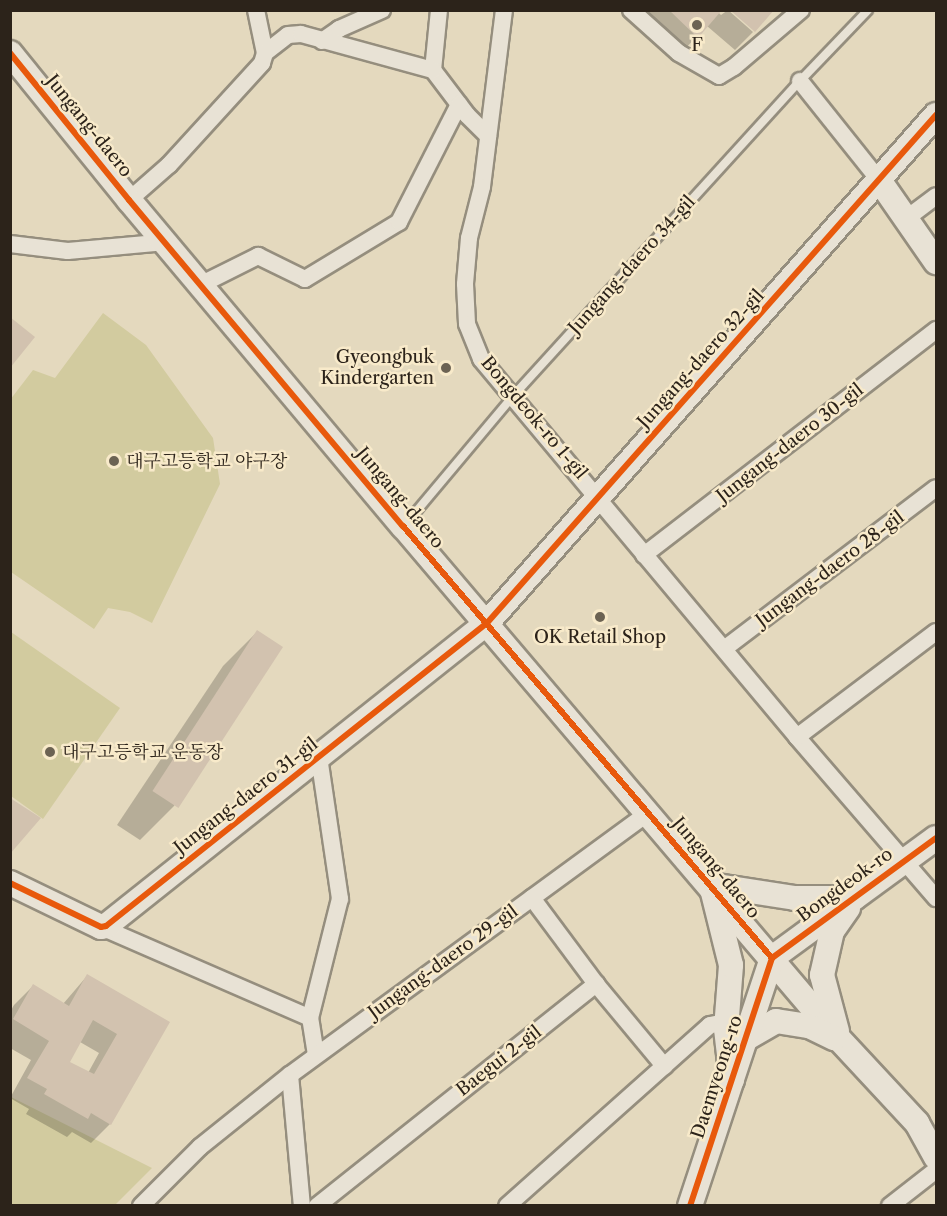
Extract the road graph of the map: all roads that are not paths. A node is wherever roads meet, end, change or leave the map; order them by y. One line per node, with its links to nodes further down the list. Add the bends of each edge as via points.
1 (256, 10): 10 (street)
2 (382, 10): 8 (street)
3 (439, 10): 11 (street)
4 (504, 10): 15 (street, Bongdeok-ro 1-gil)
5 (631, 10): 6 (street, via 679,53 719,76 735,67)
6 (801, 10)
7 (868, 10): 12 (lane, Jungang-daero 34-gil)
8 (322, 41): 10 (street, via 301,34 288,35); 11 (street)
9 (10, 53): 18 (main road, Jungang-daero)
10 (265, 53): 18 (street, via 262,63 169,165)
11 (433, 70): 13 (street)
12 (800, 81): 16 (street); 25 (lane, Jungang-daero 34-gil)
13 (459, 104): 15 (street); 23 (street, via 399,222 305,279 258,256)
14 (936, 115): 16 (main road, Jungang-daero 32-gil)
15 (488, 136): 25 (street, Bongdeok-ro 1-gil, via 482,187 469,238 467,324 482,359)
16 (879, 180): 19 (main road); 27 (main road, Jungang-daero 32-gil)
17 (936, 196): 19 (street)
18 (129, 200): 20 (main road, Jungang-daero)
19 (907, 218): 22 (main road)
20 (166, 242): 21 (street, via 68,251); 23 (main road, Jungang-daero)
21 (10, 244)
22 (936, 262)
23 (202, 284): 28 (main road, Jungang-daero)
24 (936, 330): 29 (street, Jungang-daero 30-gil)
25 (513, 396): 27 (street, Bongdeok-ro 1-gil); 28 (lane, Jungang-daero 34-gil)
26 (936, 488): 32 (street, Jungang-daero 28-gil)
27 (599, 497): 29 (street, Bongdeok-ro 1-gil); 30 (main road, Jungang-daero 32-gil)
28 (403, 526): 30 (main road, Jungang-daero)
29 (645, 555): 32 (street, Bongdeok-ro 1-gil)
30 (487, 623): 34 (main road, Jungang-daero 31-gil); 35 (main road, Jungang-daero)
31 (936, 632): 33 (street)
32 (724, 649): 33 (street, Bongdeok-ro 1-gil)
33 (797, 737): 37 (street, Bongdeok-ro 1-gil)
34 (319, 757): 43 (main road, Jungang-daero 31-gil); 46 (street, Jungang-daero 31-gil, via 340,899)
35 (649, 812): 39 (main road, Jungang-daero); 41 (street, Jungang-daero 29-gil)
36 (936, 838): 37 (main road, Bongdeok-ro)
37 (905, 860): 40 (main road, Bongdeok-ro); 42 (street, Bongdeok-ro 1-gil)
38 (10, 883): 43 (main road)
39 (711, 885): 40 (main road, via 795,898); 44 (main road, Jungang-daero); 47 (main road, via 731,965)
40 (855, 897): 44 (main road, Bongdeok-ro); 49 (main road, via 832,931 822,975)
41 (532, 898): 45 (street); 50 (street, Jungang-daero 29-gil)
42 (936, 898)
43 (101, 927): 46 (street)
44 (772, 958): 48 (main road, Daemyeong-ro); 49 (main road, Jungang-daero)
45 (596, 984): 51 (street); 59 (street, Baegui 2-gil)
46 (310, 1018): 50 (street, Jungang-daero 31-gil)
47 (726, 1022): 51 (street, via 710,1024); 53 (main road)
48 (745, 1039): 49 (main road, via 776,1022 809,1026); 53 (main road, Daemyeong-ro)
49 (840, 1040): 54 (main road, Jungang-daero)
50 (316, 1055): 52 (street, Jungang-daero 29-gil)
51 (664, 1066): 60 (street)
52 (290, 1075): 57 (street, Jungang-daero 29-gil, via 200,1147); 58 (street)
53 (732, 1080): 61 (main road, Daemyeong-ro)
54 (927, 1130): 55 (main road, Jungang-daero)
55 (936, 1157)
56 (936, 1170): 62 (street)
57 (141, 1206)
58 (302, 1206)
59 (317, 1206)
60 (507, 1206)
61 (690, 1206)
62 (890, 1206)

